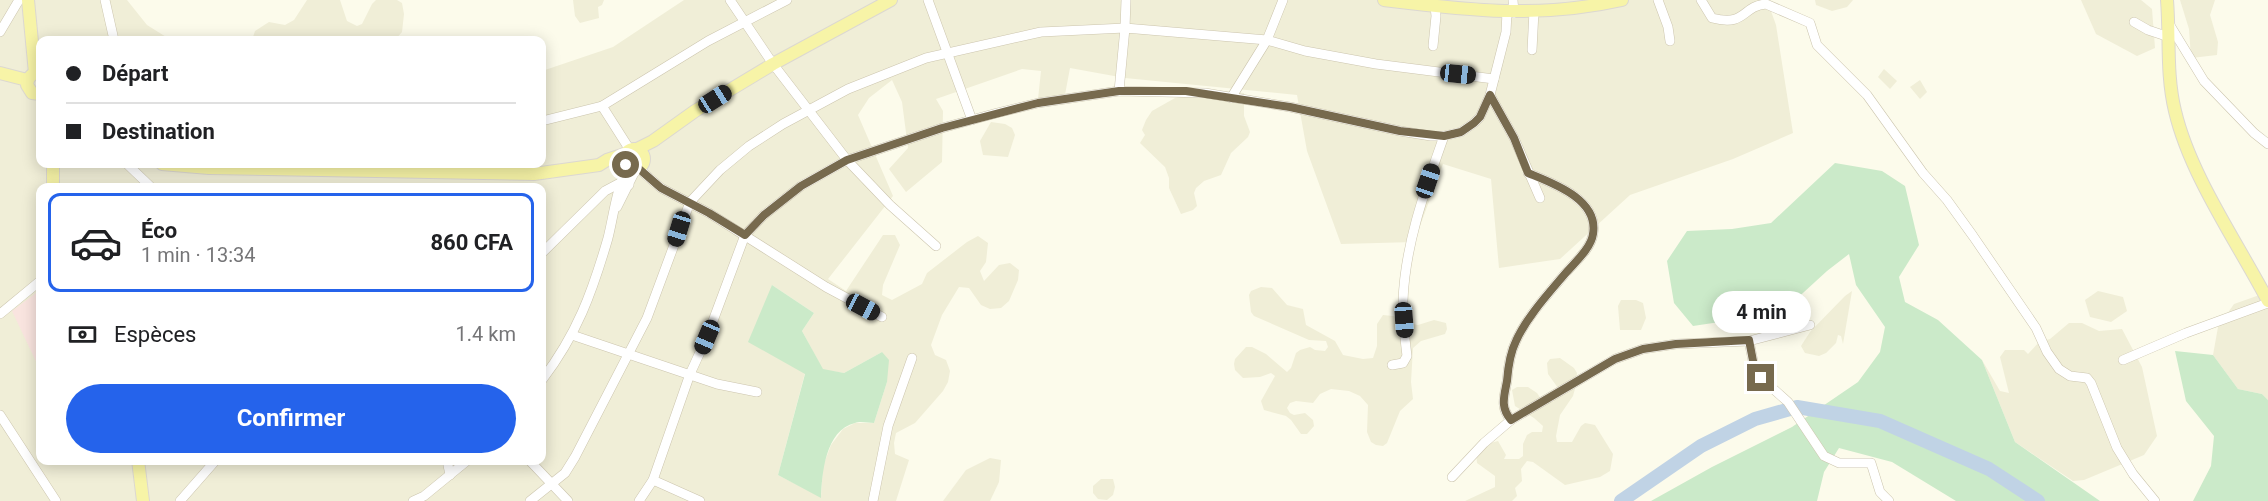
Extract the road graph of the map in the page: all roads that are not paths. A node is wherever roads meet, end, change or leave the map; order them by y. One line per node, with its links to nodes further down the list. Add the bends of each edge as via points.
1 (19, 0): 22 (street)
2 (28, 0): 32 (main road)
3 (105, 0): 23 (street)
4 (730, 0): 19 (street)
5 (891, 0): 30 (main road)
6 (928, 0): 29 (street)
7 (1126, 0): 21 (street)
8 (1283, 0): 25 (street)
9 (1384, 0): 15 (main road)
10 (1622, 0): 17 (main road)
11 (1658, 0): 26 (street)
12 (1701, 0): 92 (street, via 1712,18 1727,22 1766,4 1810,23 1817,45 1866,95 1973,236 2059,369 2091,383 2117,448)
13 (2168, 0): 18 (main road)
14 (785, 1): 19 (street)
15 (1435, 6): 16 (main road); 27 (street)
16 (1511, 8): 17 (main road); 33 (street)
17 (1534, 11): 28 (street)
18 (2168, 21): 24 (main road); 43 (street, via 2204,81)
19 (746, 22): 30 (street); 38 (street)
20 (2134, 22): 24 (street)
21 (1125, 28): 25 (street); 29 (street, via 1041,32); 34 (street)
22 (0, 32)
23 (113, 36)
24 (2169, 37): 57 (main road, via 2174,110 2185,146)
25 (1267, 40): 33 (street, via 1366,62); 37 (street)
26 (1670, 40)
27 (1433, 46)
28 (1532, 50)
29 (949, 53): 39 (street, via 857,85); 41 (street)
30 (772, 64): 39 (street); 44 (main road, via 695,111)
31 (0, 73): 32 (main road)
32 (34, 76): 35 (main road, via 28,89)
33 (1494, 79): 36 (street)
34 (1119, 91): 37 (street, via 1186,91); 41 (street, via 1038,103)
35 (36, 94)
36 (1490, 95): 42 (street, via 1474,123 1461,132); 48 (street)
37 (1231, 98): 42 (street, via 1409,133)
38 (602, 106): 40 (street); 44 (street)
39 (808, 111): 45 (street); 52 (street, via 749,146)
40 (546, 120)
41 (972, 120): 45 (street)
42 (1444, 136): 66 (street, via 1408,257 1403,302 1407,356 1402,363)
43 (2268, 144)
44 (633, 160): 47 (main road, via 607,160 598,165 534,174); 50 (street); 52 (street, via 661,188)
45 (847, 160): 53 (street, via 801,186); 54 (street)
46 (131, 168): 49 (street)
47 (363, 168)
48 (1528, 173): 51 (street); 71 (street, via 1573,194 1586,208 1593,234 1589,245 1515,342 1503,405)
49 (147, 183)
50 (624, 184): 55 (street, via 605,191); 61 (street, via 593,289)
51 (1540, 198)
52 (690, 202): 53 (street); 63 (street, via 647,318)
53 (745, 235): 59 (street, via 825,287); 68 (street)
54 (936, 246)
55 (546, 249)
56 (36, 284): 58 (street)
57 (2268, 302): 65 (street)
58 (0, 314)
59 (882, 317)
60 (1810, 325): 62 (street)
61 (572, 335): 63 (street); 67 (street)
62 (1749, 340): 71 (street, via 1643,349 1615,359); 91 (street, via 1754,366 1761,378 1788,402 1824,456 1839,463 1871,463 1880,492)
63 (629, 355): 68 (street); 80 (street, via 575,457)
64 (912, 358): 90 (street, via 888,426)
65 (2123, 360)
66 (1392, 364)
67 (546, 374)
68 (690, 374): 69 (street, via 733,389); 79 (street)
69 (757, 392)
70 (0, 415): 82 (street)
71 (1511, 420): 78 (street)
72 (139, 465): 83 (main road)
73 (212, 465): 84 (street)
74 (448, 465): 77 (street)
75 (462, 465): 77 (street)
76 (533, 465): 80 (street)
77 (450, 475): 81 (street)
78 (1452, 477)
79 (653, 480): 88 (street); 89 (street)
80 (551, 485): 86 (street); 87 (street)
81 (424, 499): 85 (street)
82 (56, 501)
83 (143, 501)
84 (180, 501)
85 (413, 501)
86 (530, 501)
87 (568, 501)
88 (639, 501)
89 (700, 501)
90 (873, 501)
91 (1889, 501)
92 (2155, 501)

